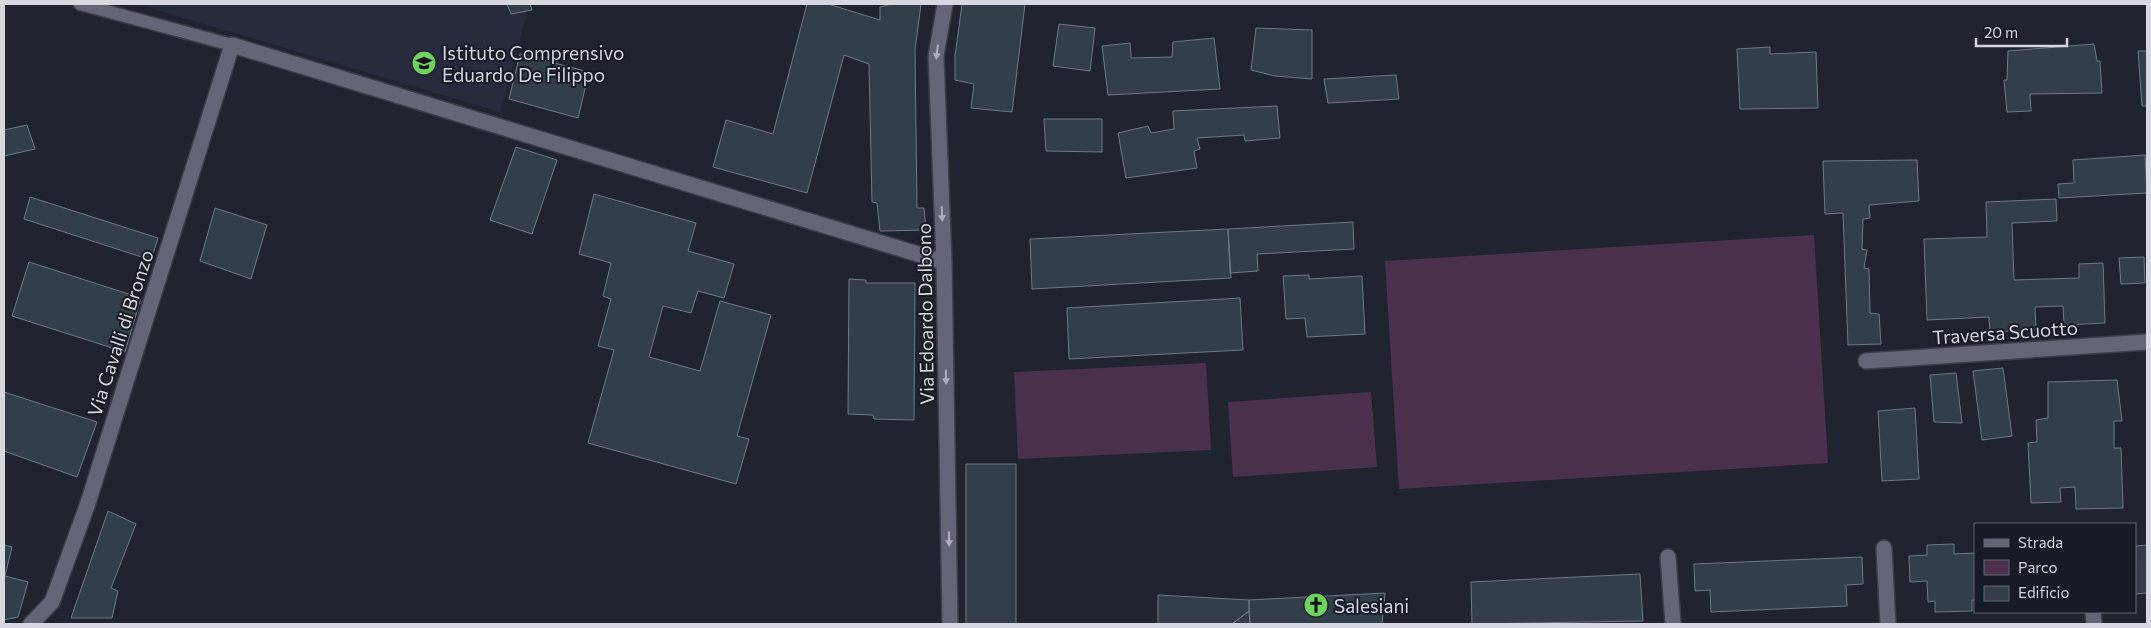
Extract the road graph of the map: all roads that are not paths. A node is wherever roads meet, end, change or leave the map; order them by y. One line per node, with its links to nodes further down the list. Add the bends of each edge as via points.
1 (80, 4): 3 (lane)
2 (945, 4): 4 (street, Via Edoardo Dalbono, one-way to 4, via 936,56)
3 (232, 45): 4 (street); 9 (street, Via Cavalli di Bronzo, via 87,506 52,602)
4 (944, 262): 10 (street, Via Edoardo Dalbono, one-way to 10)
5 (2147, 342): 6 (street, Traversa Scuotto)
6 (1866, 361)
7 (1884, 548): 12 (street)
8 (1668, 557): 11 (street)
9 (31, 624)
10 (950, 624)
11 (1673, 624)
12 (1888, 624)

